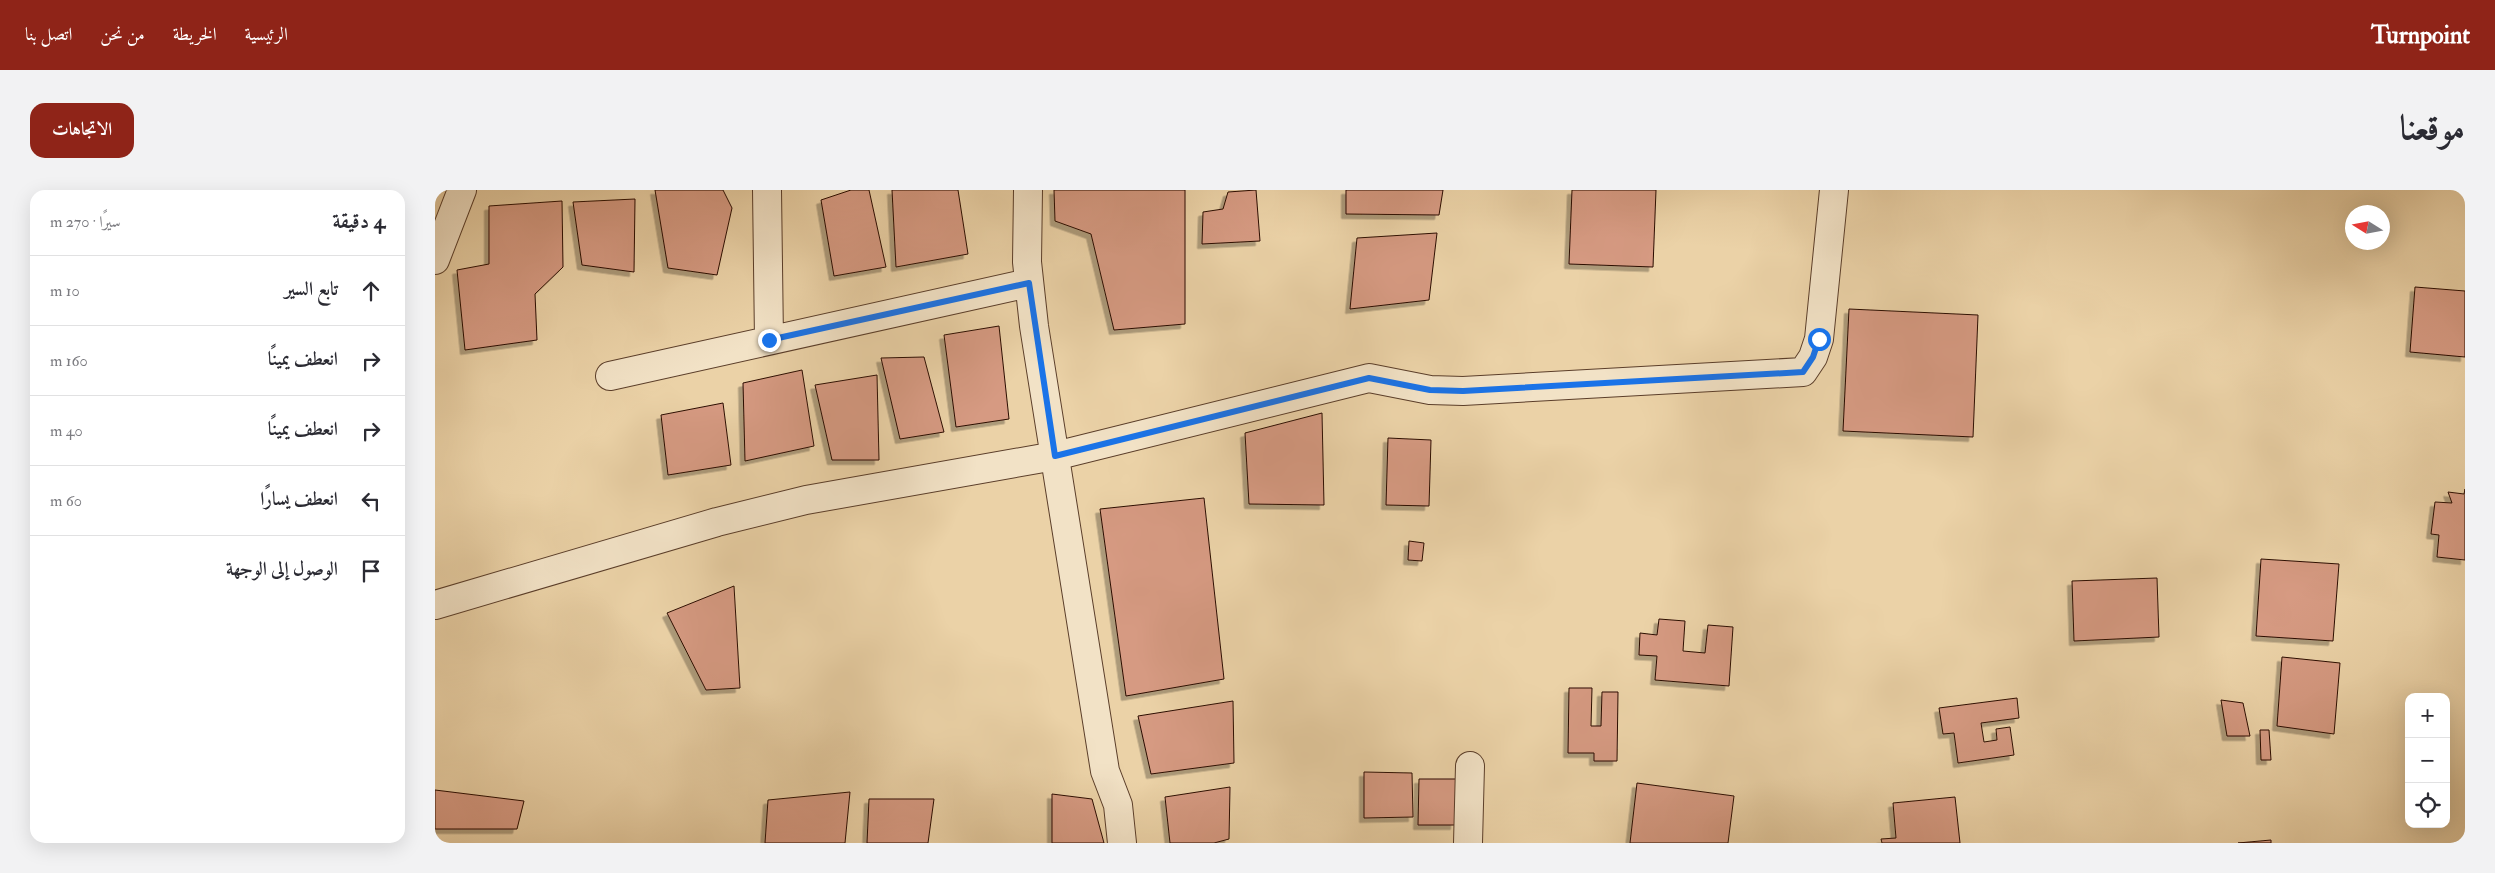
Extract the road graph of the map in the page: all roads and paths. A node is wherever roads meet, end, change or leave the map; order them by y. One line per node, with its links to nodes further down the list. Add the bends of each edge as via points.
1 (462, 190): 5 (street)
2 (767, 190): 7 (street)
3 (1028, 190): 6 (street)
4 (1834, 190): 9 (street, via 1819,339 1803,372 1463,391 1430,390 1369,378)
5 (435, 260)
6 (1029, 283): 7 (street); 9 (street)
7 (769, 340): 8 (street)
8 (610, 376)
9 (1055, 456): 10 (street, via 779,507 717,522); 12 (street, via 1105,771 1118,805)
10 (435, 605)
11 (1470, 766): 13 (street)
12 (1122, 843)
13 (1469, 843)

